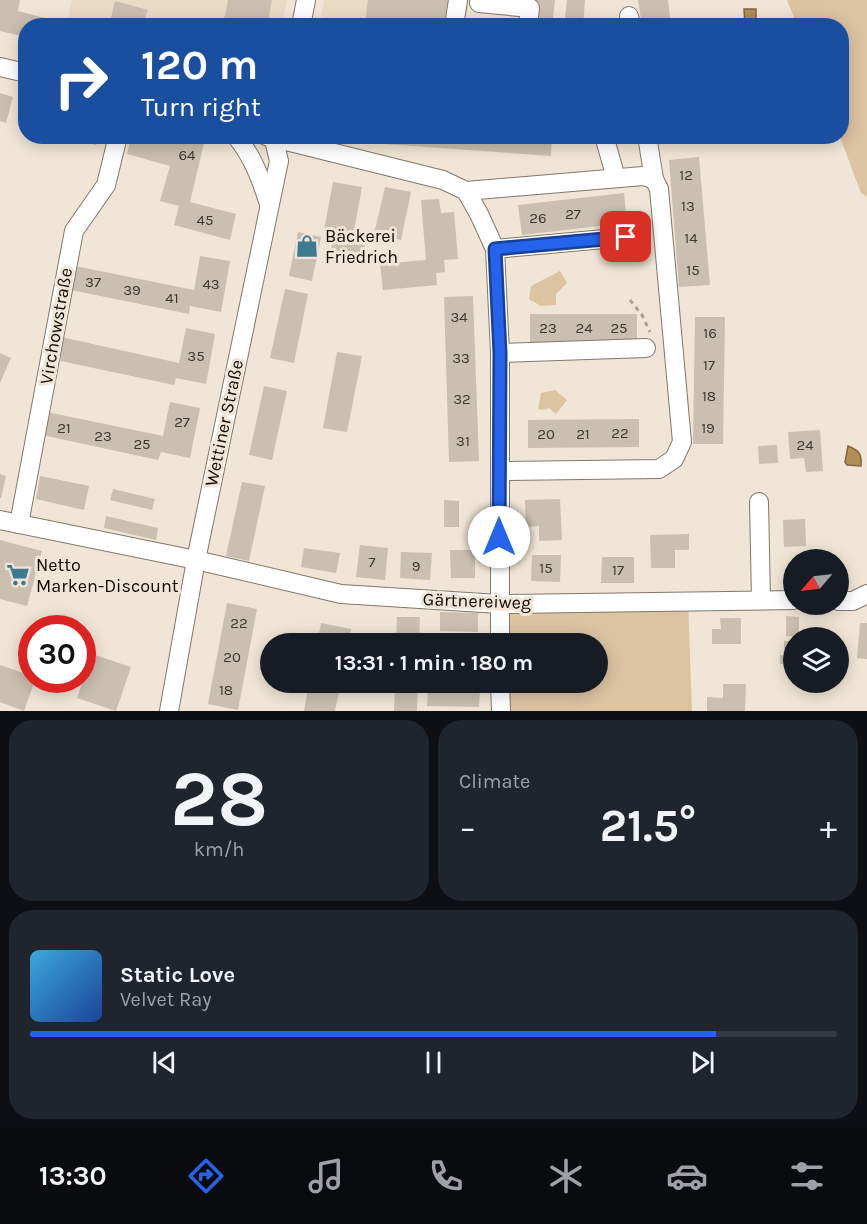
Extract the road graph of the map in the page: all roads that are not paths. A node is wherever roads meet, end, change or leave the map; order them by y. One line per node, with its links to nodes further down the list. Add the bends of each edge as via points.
1 (306, 0): 4 (street)
2 (458, 0): 5 (street)
3 (479, 3): 6 (street, via 530,8)
4 (303, 18)
5 (455, 18)
6 (529, 18)
7 (0, 67): 8 (street)
8 (18, 71)
9 (116, 144): 26 (street, Virchowstraße, via 106,184 74,231)
10 (242, 144): 18 (street, via 259,172)
11 (273, 144): 18 (street, Wettiner Straße, via 279,161)
12 (298, 144): 17 (street, via 443,180)
13 (606, 144): 15 (street)
14 (648, 144): 16 (street)
15 (616, 178): 16 (street); 17 (street)
16 (654, 179): 23 (street, via 659,189 682,442 674,459 659,469)
17 (466, 191): 20 (street)
18 (269, 205): 27 (street, Wettiner Straße)
19 (626, 237): 20 (street)
20 (495, 249): 22 (street)
21 (649, 342): 22 (street)
22 (500, 353): 23 (street)
23 (500, 471): 32 (street)
24 (759, 502): 29 (street)
25 (0, 520): 26 (street, Gärtnereiweg)
26 (19, 524): 27 (street, Gärtnereiweg)
27 (196, 560): 32 (street, Gärtnereiweg, via 341,594); 35 (street, Wettiner Straße)
28 (867, 594): 31 (street)
29 (761, 600): 30 (street, Gärtnereiweg); 32 (street, Gärtnereiweg)
30 (783, 600)
31 (849, 601)
32 (499, 604): 33 (street)
33 (500, 633)
34 (500, 693): 36 (street)
35 (169, 711)
36 (501, 711)

